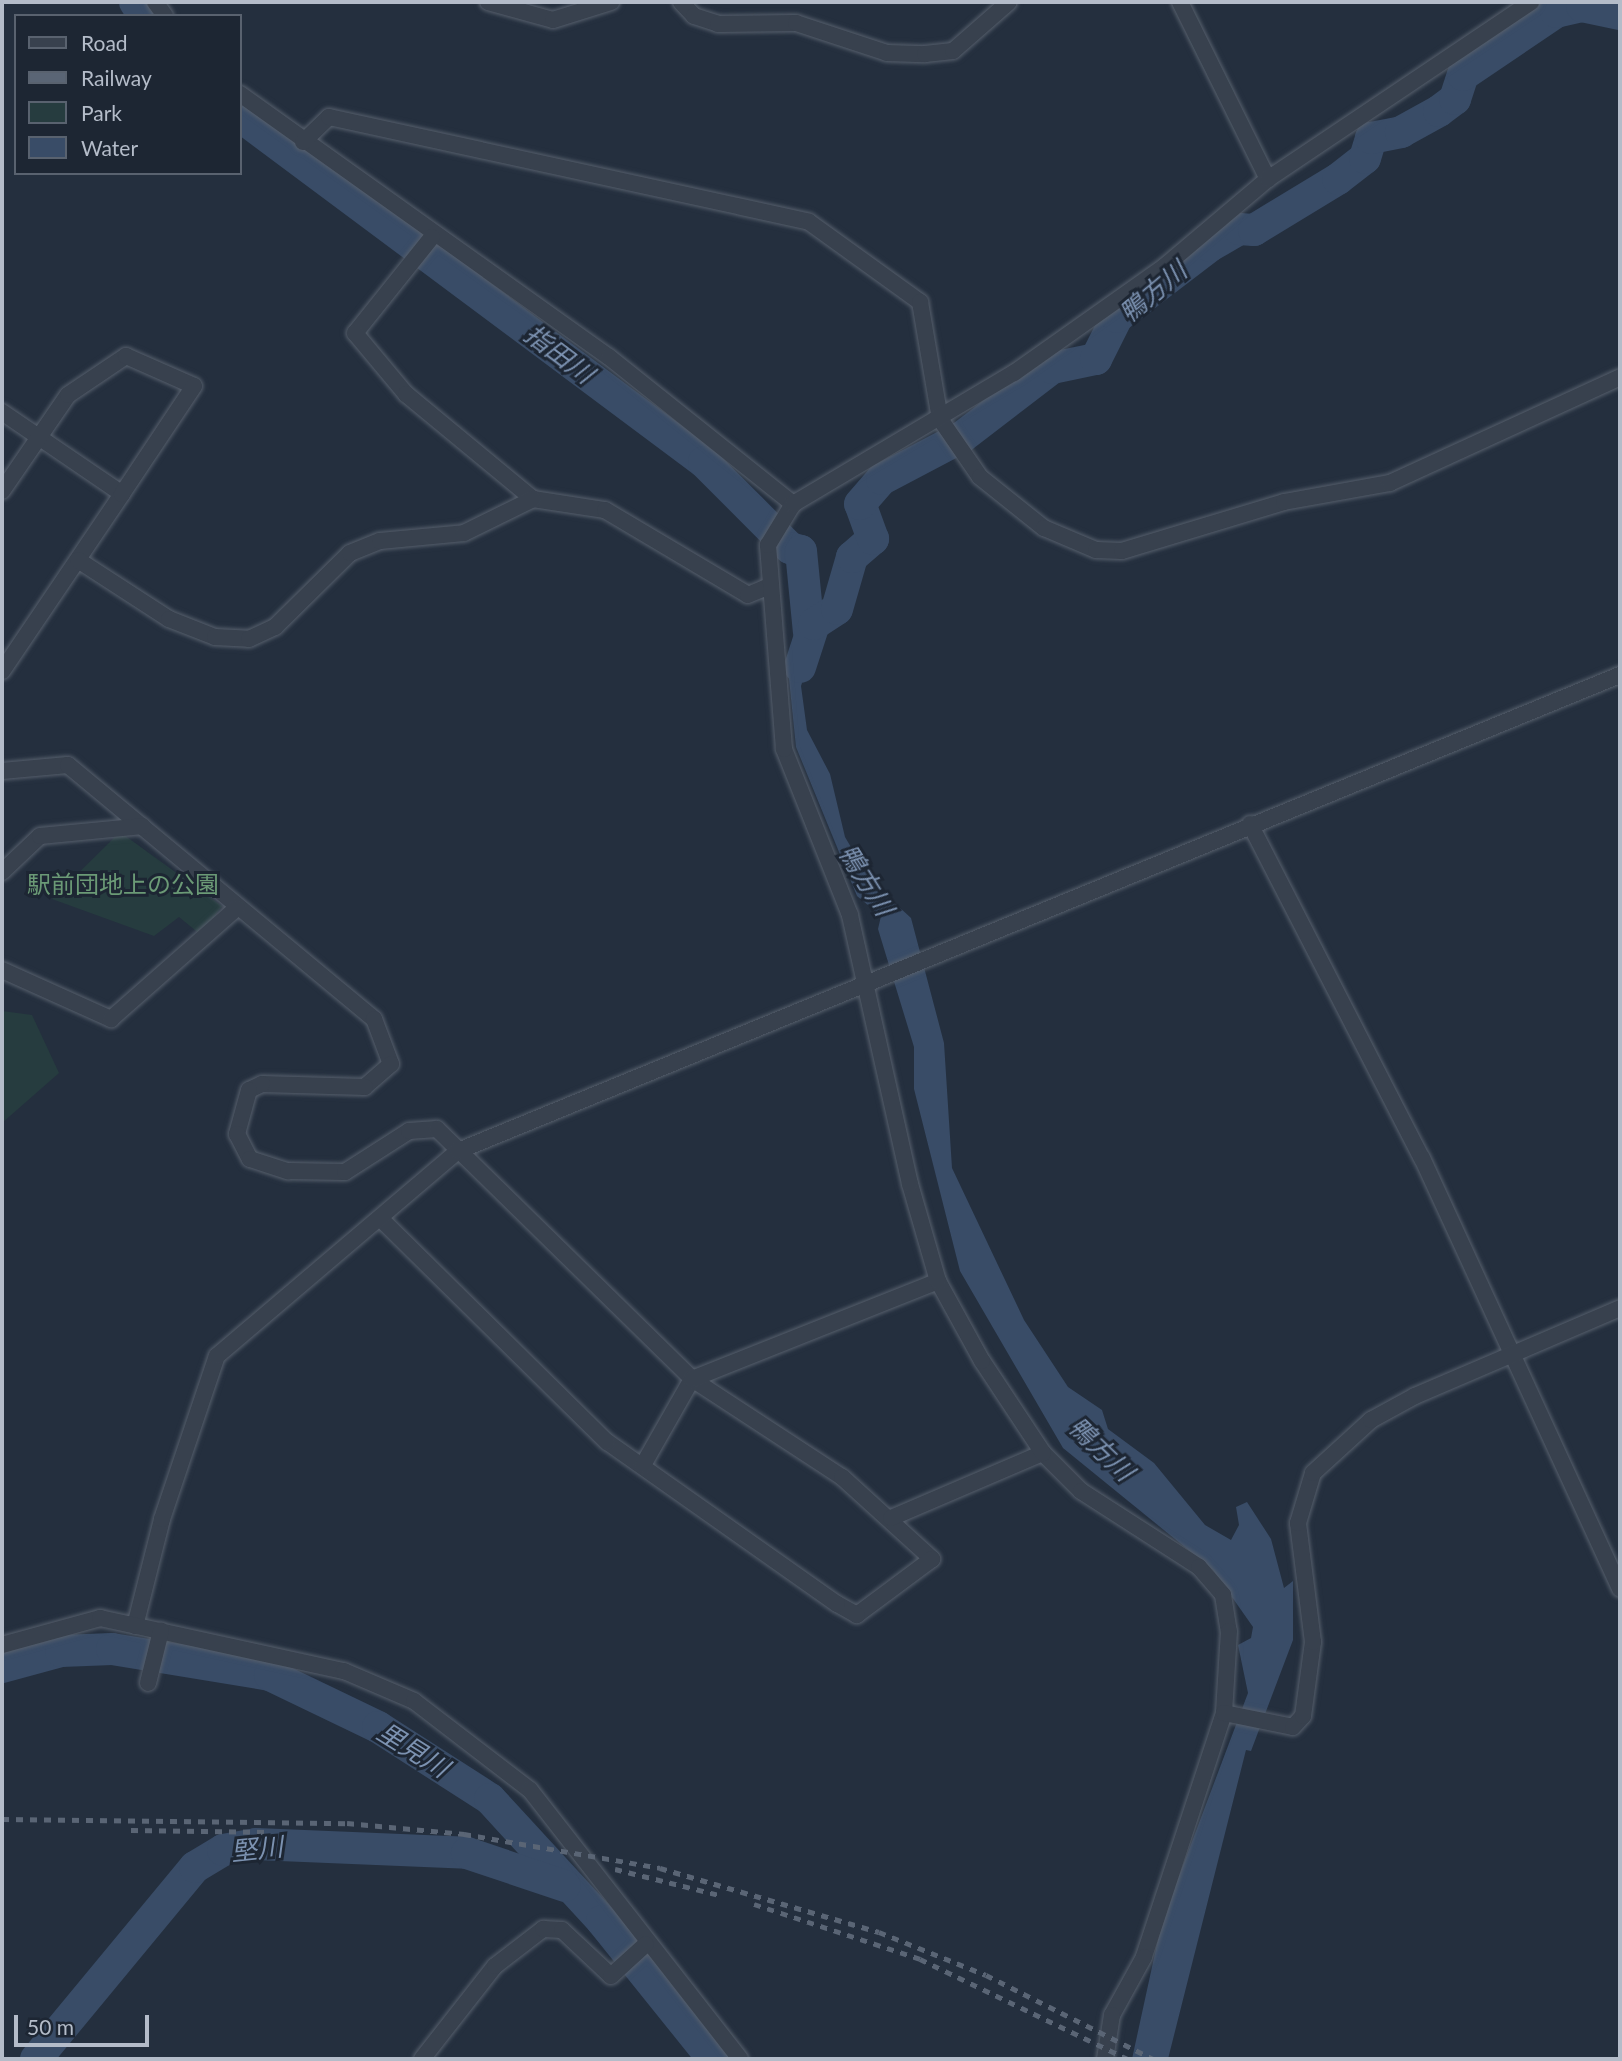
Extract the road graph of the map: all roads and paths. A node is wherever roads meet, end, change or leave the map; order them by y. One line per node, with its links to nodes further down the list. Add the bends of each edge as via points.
1 (488, 2): 2 (street, via 552,20)
2 (611, 2)
3 (681, 2): 4 (street, via 694,16 718,24 796,23 887,53 925,54 953,51)
4 (1009, 2)
5 (1180, 2): 9 (street)
6 (1531, 2): 9 (street)
7 (242, 96): 8 (street)
8 (303, 142): 10 (street); 13 (street, via 329,117 808,222 920,302)
9 (1268, 179): 13 (street, via 1165,266)
10 (432, 237): 17 (street, via 355,333 406,394); 18 (street, via 609,357)
11 (1620, 377): 13 (street, via 1390,484 1284,502 1122,551 1096,550 1045,528 980,477)
12 (2, 412): 14 (street)
13 (944, 425): 18 (street)
14 (37, 436): 15 (street); 16 (street); 16 (street, via 68,395 126,356 194,386)
15 (2, 491)
16 (122, 494): 19 (street)
17 (533, 499): 19 (street, via 464,533 380,541 350,552 275,626 249,639 215,638 169,619); 20 (street, via 605,510 748,594)
18 (791, 510): 20 (street, via 768,545)
19 (78, 560): 21 (street)
20 (769, 586): 29 (street, via 784,749 850,915)
21 (2, 671)
22 (1620, 675): 24 (street)
23 (2, 771): 25 (street, via 68,765)
24 (1251, 824): 29 (street); 34 (street)
25 (144, 826): 26 (street, via 40,836); 27 (street)
26 (2, 872)
27 (237, 908): 28 (street, via 111,1019); 30 (street, via 374,1019 391,1064 365,1087 261,1084 249,1090 237,1134 250,1159 288,1171 345,1172 410,1132 437,1129)
28 (2, 970)
29 (863, 982): 30 (street); 32 (street)
30 (458, 1151): 31 (street); 35 (street)
31 (382, 1220): 37 (street, via 607,1442); 40 (street, via 217,1356 162,1519)
32 (938, 1281): 35 (street); 36 (street, via 982,1361)
33 (1620, 1308): 34 (street)
34 (1515, 1358): 39 (street); 44 (street, via 1371,1420 1313,1474 1298,1523 1313,1642 1311,1686 1293,1727)
35 (691, 1379): 37 (street); 38 (street, via 842,1477)
36 (1043, 1452): 38 (street); 44 (street, via 1081,1491 1199,1567 1223,1595 1231,1667)
37 (643, 1465): 38 (street, via 857,1615 932,1559)
38 (891, 1518)
39 (1620, 1589)
40 (135, 1626): 41 (street); 42 (street, via 100,1618)
41 (161, 1631): 43 (street); 45 (street, via 344,1671 414,1701 530,1790)
42 (2, 1645)
43 (148, 1683)
44 (1224, 1713): 48 (street, via 1144,1957 1112,2015)
45 (646, 1944): 46 (street, via 611,1976 562,1930 543,1929 495,1966); 47 (street)
46 (422, 2059)
47 (740, 2059)
48 (1105, 2059)

